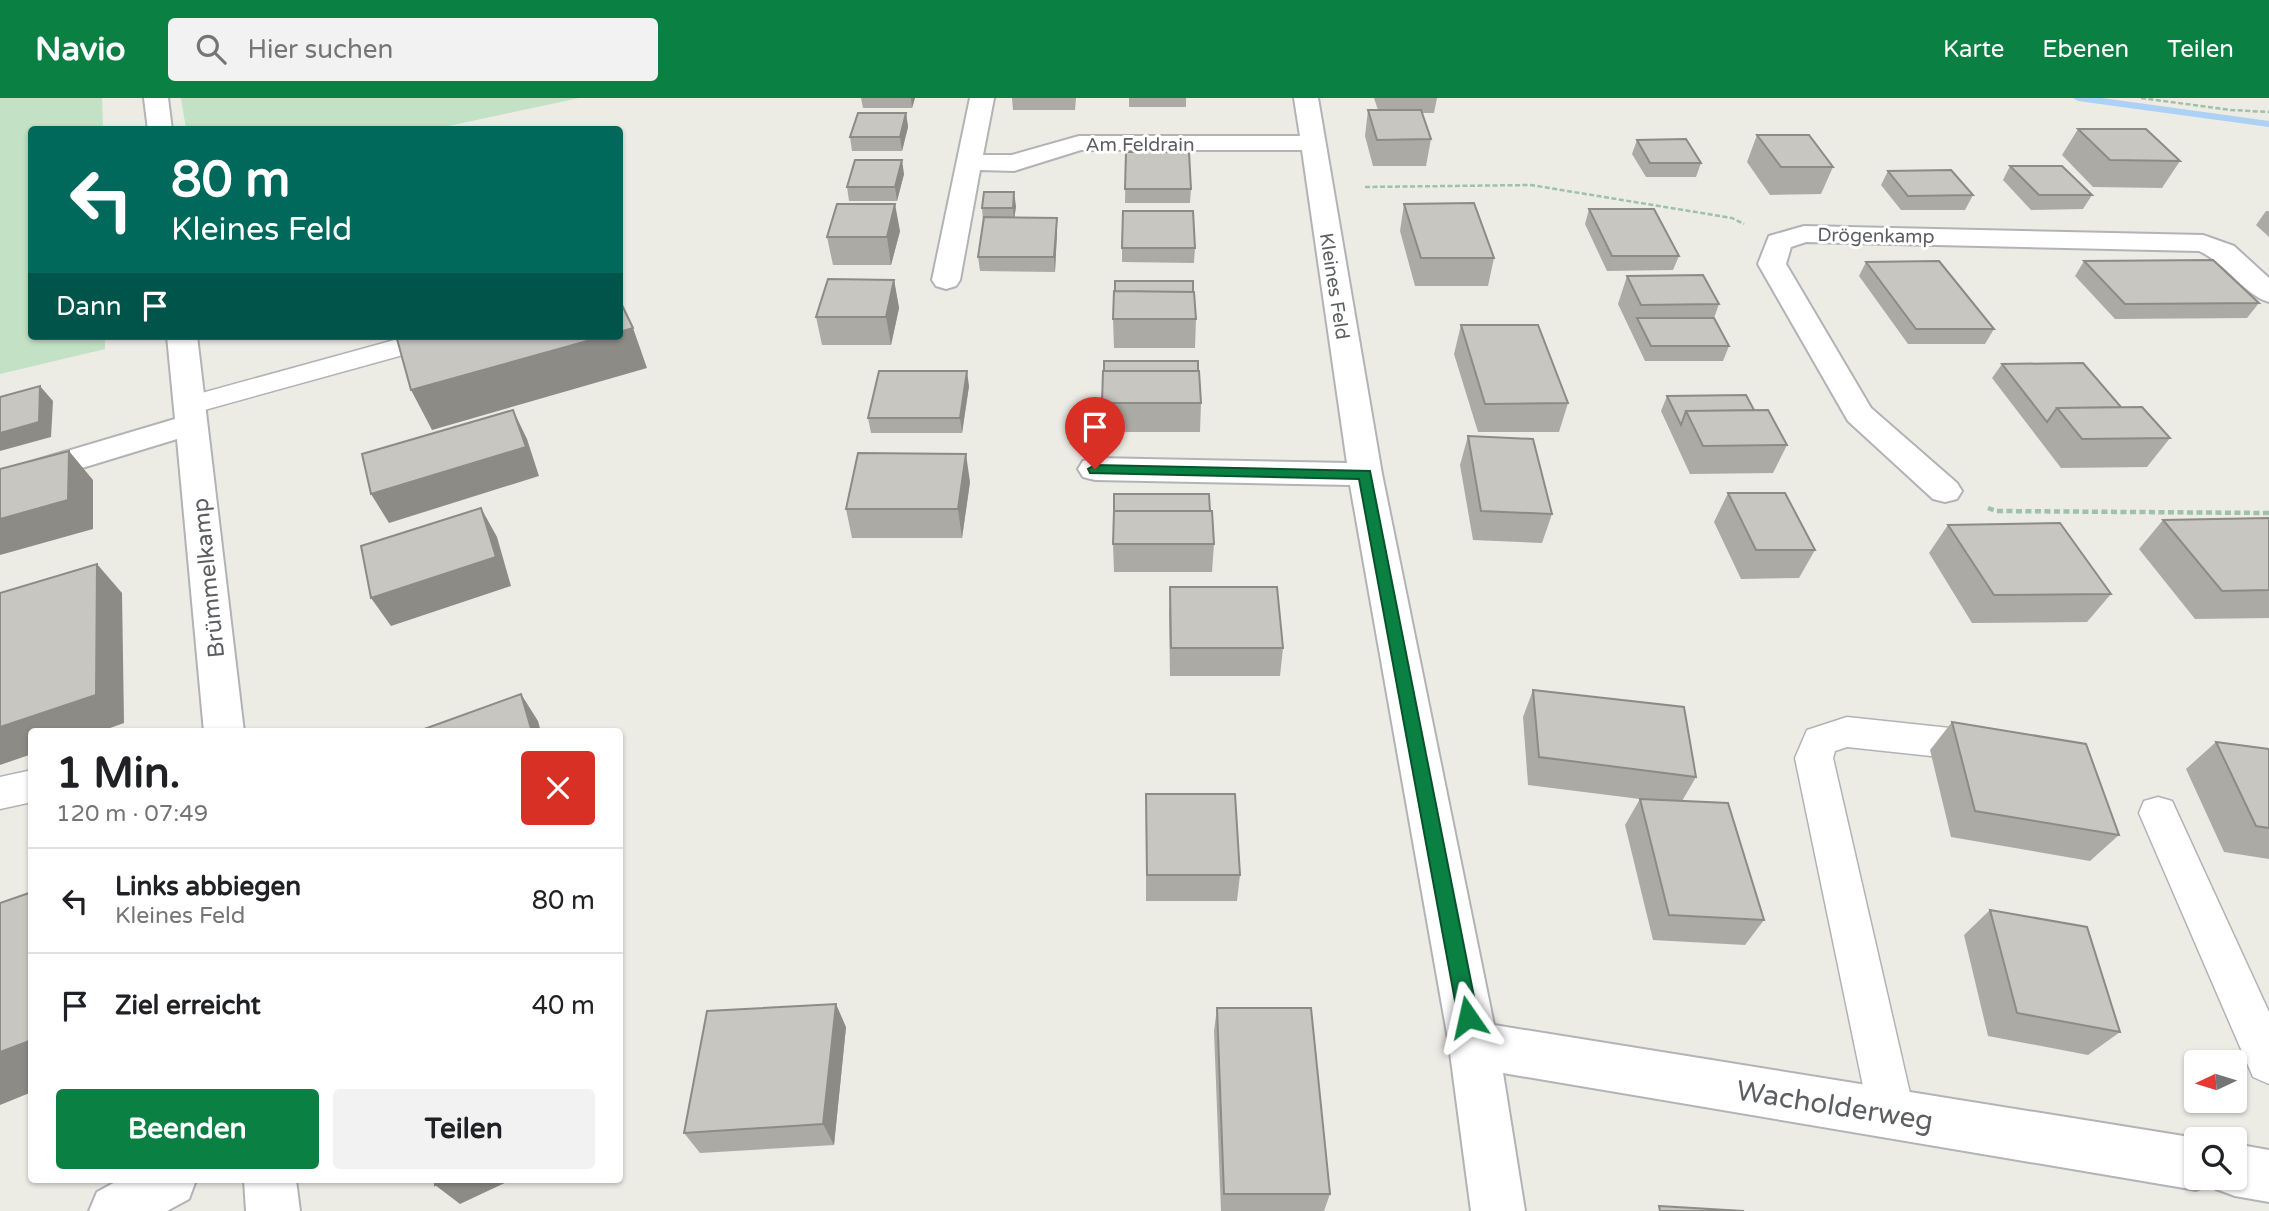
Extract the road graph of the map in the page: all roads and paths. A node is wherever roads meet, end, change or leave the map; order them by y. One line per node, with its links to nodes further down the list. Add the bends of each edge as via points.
1 (156, 98): 6 (street)
2 (982, 98): 8 (street)
3 (1306, 98): 7 (street, Kleines Feld)
4 (2141, 98): 5 (path)
5 (2269, 112)
6 (160, 126)
7 (1313, 143): 8 (street, Am Feldrain, via 1079,143 1014,163); 9 (street, Kleines Feld)
8 (969, 162): 11 (street)
9 (1320, 188): 10 (path, via 1531,185 1731,218); 17 (street, Kleines Feld)
10 (1779, 242): 12 (street, Drögenkamp, via 1804,234 2203,243 2224,252); 19 (street, via 1772,264 1859,414)
11 (946, 280)
12 (2264, 284)
13 (182, 340): 15 (street, Brümmelkamp)
14 (427, 340): 15 (lane)
15 (191, 415): 18 (street); 21 (street, Brümmelkamp)
16 (1095, 469): 17 (street)
17 (1365, 474): 26 (street, Kleines Feld)
18 (0, 482)
19 (1945, 491): 20 (path, via 1996,511)
20 (2269, 513)
21 (224, 728)
22 (1978, 746): 28 (lane, via 1847,732 1821,741 1814,758)
23 (28, 787): 24 (lane)
24 (0, 793)
25 (2158, 813): 27 (lane)
26 (1474, 1045): 28 (street, Wacholderweg); 36 (street, Kleines Feld)
27 (2269, 1062)
28 (1892, 1115): 29 (street, Wacholderweg)
29 (2184, 1162)
30 (2247, 1172): 31 (street)
31 (2269, 1175)
32 (165, 1183): 34 (street)
33 (270, 1183): 35 (street)
34 (116, 1211)
35 (273, 1211)
36 (1498, 1211)

